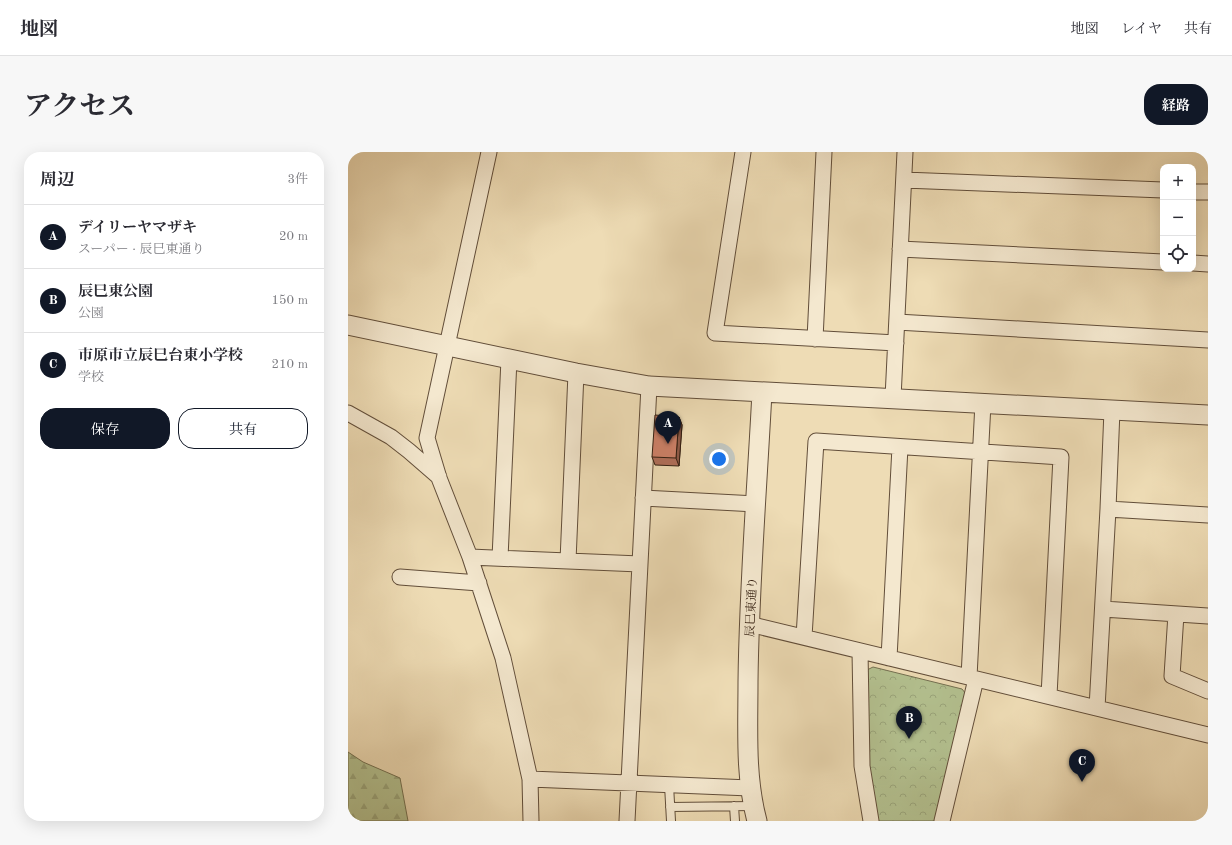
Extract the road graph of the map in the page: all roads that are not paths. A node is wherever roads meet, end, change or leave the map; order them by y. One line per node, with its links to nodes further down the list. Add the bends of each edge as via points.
1 (489, 152): 18 (street)
2 (743, 152): 15 (street, via 714,333)
3 (824, 152): 15 (street)
4 (905, 152): 5 (street)
5 (904, 180): 6 (street); 9 (street)
6 (1160, 190)
7 (1196, 192): 8 (street)
8 (1208, 192)
9 (900, 249): 10 (street); 13 (street)
10 (1160, 262)
11 (1196, 264): 12 (street)
12 (1208, 264)
13 (897, 322): 16 (street); 17 (street)
14 (348, 325): 18 (street)
15 (814, 339): 17 (street)
16 (1208, 340)
17 (896, 342): 23 (street)
18 (446, 346): 19 (street); 30 (street, via 427,438)
19 (509, 359): 20 (street); 36 (street)
20 (576, 373): 21 (street); 37 (street)
21 (649, 386): 22 (street); 31 (street)
22 (762, 392): 23 (street); 32 (street, 辰巳東通り)
23 (893, 398): 24 (street)
24 (983, 403): 25 (street); 29 (street)
25 (1112, 410): 27 (street); 33 (street)
26 (348, 413): 30 (street, via 391,437)
27 (1208, 415)
28 (900, 447): 29 (street); 45 (street, via 816,441); 47 (street)
29 (981, 452): 48 (street); 50 (street, via 1061,457)
30 (439, 478): 35 (street)
31 (643, 498): 32 (street); 38 (street)
32 (756, 504): 44 (street, 辰巳東通り)
33 (1108, 509): 34 (street); 41 (street)
34 (1208, 514)
35 (470, 557): 36 (street); 40 (street)
36 (500, 558): 37 (street)
37 (568, 561): 38 (street)
38 (640, 564): 54 (street)
39 (400, 577): 40 (street)
40 (479, 583): 53 (street, via 503,658)
41 (1103, 609): 42 (street); 51 (street)
42 (1176, 614): 43 (street); 49 (street, via 1172,676)
43 (1208, 616)
44 (749, 624): 45 (street); 56 (street, 辰巳東通り, via 748,758)
45 (804, 637): 46 (street)
46 (860, 651): 47 (street); 63 (street, via 862,766)
47 (889, 658): 48 (street)
48 (972, 678): 50 (street); 64 (street)
49 (1208, 691)
50 (1049, 696): 51 (street)
51 (1097, 708): 52 (street)
52 (1208, 735)
53 (530, 779): 54 (street); 59 (street)
54 (628, 783): 55 (street); 60 (street)
55 (669, 785): 56 (street); 58 (lane)
56 (753, 805): 57 (lane)
57 (734, 806): 58 (lane); 62 (lane)
58 (670, 807): 61 (lane)
59 (531, 821)
60 (627, 821)
61 (671, 821)
62 (735, 821)
63 (871, 821)
64 (942, 821)

